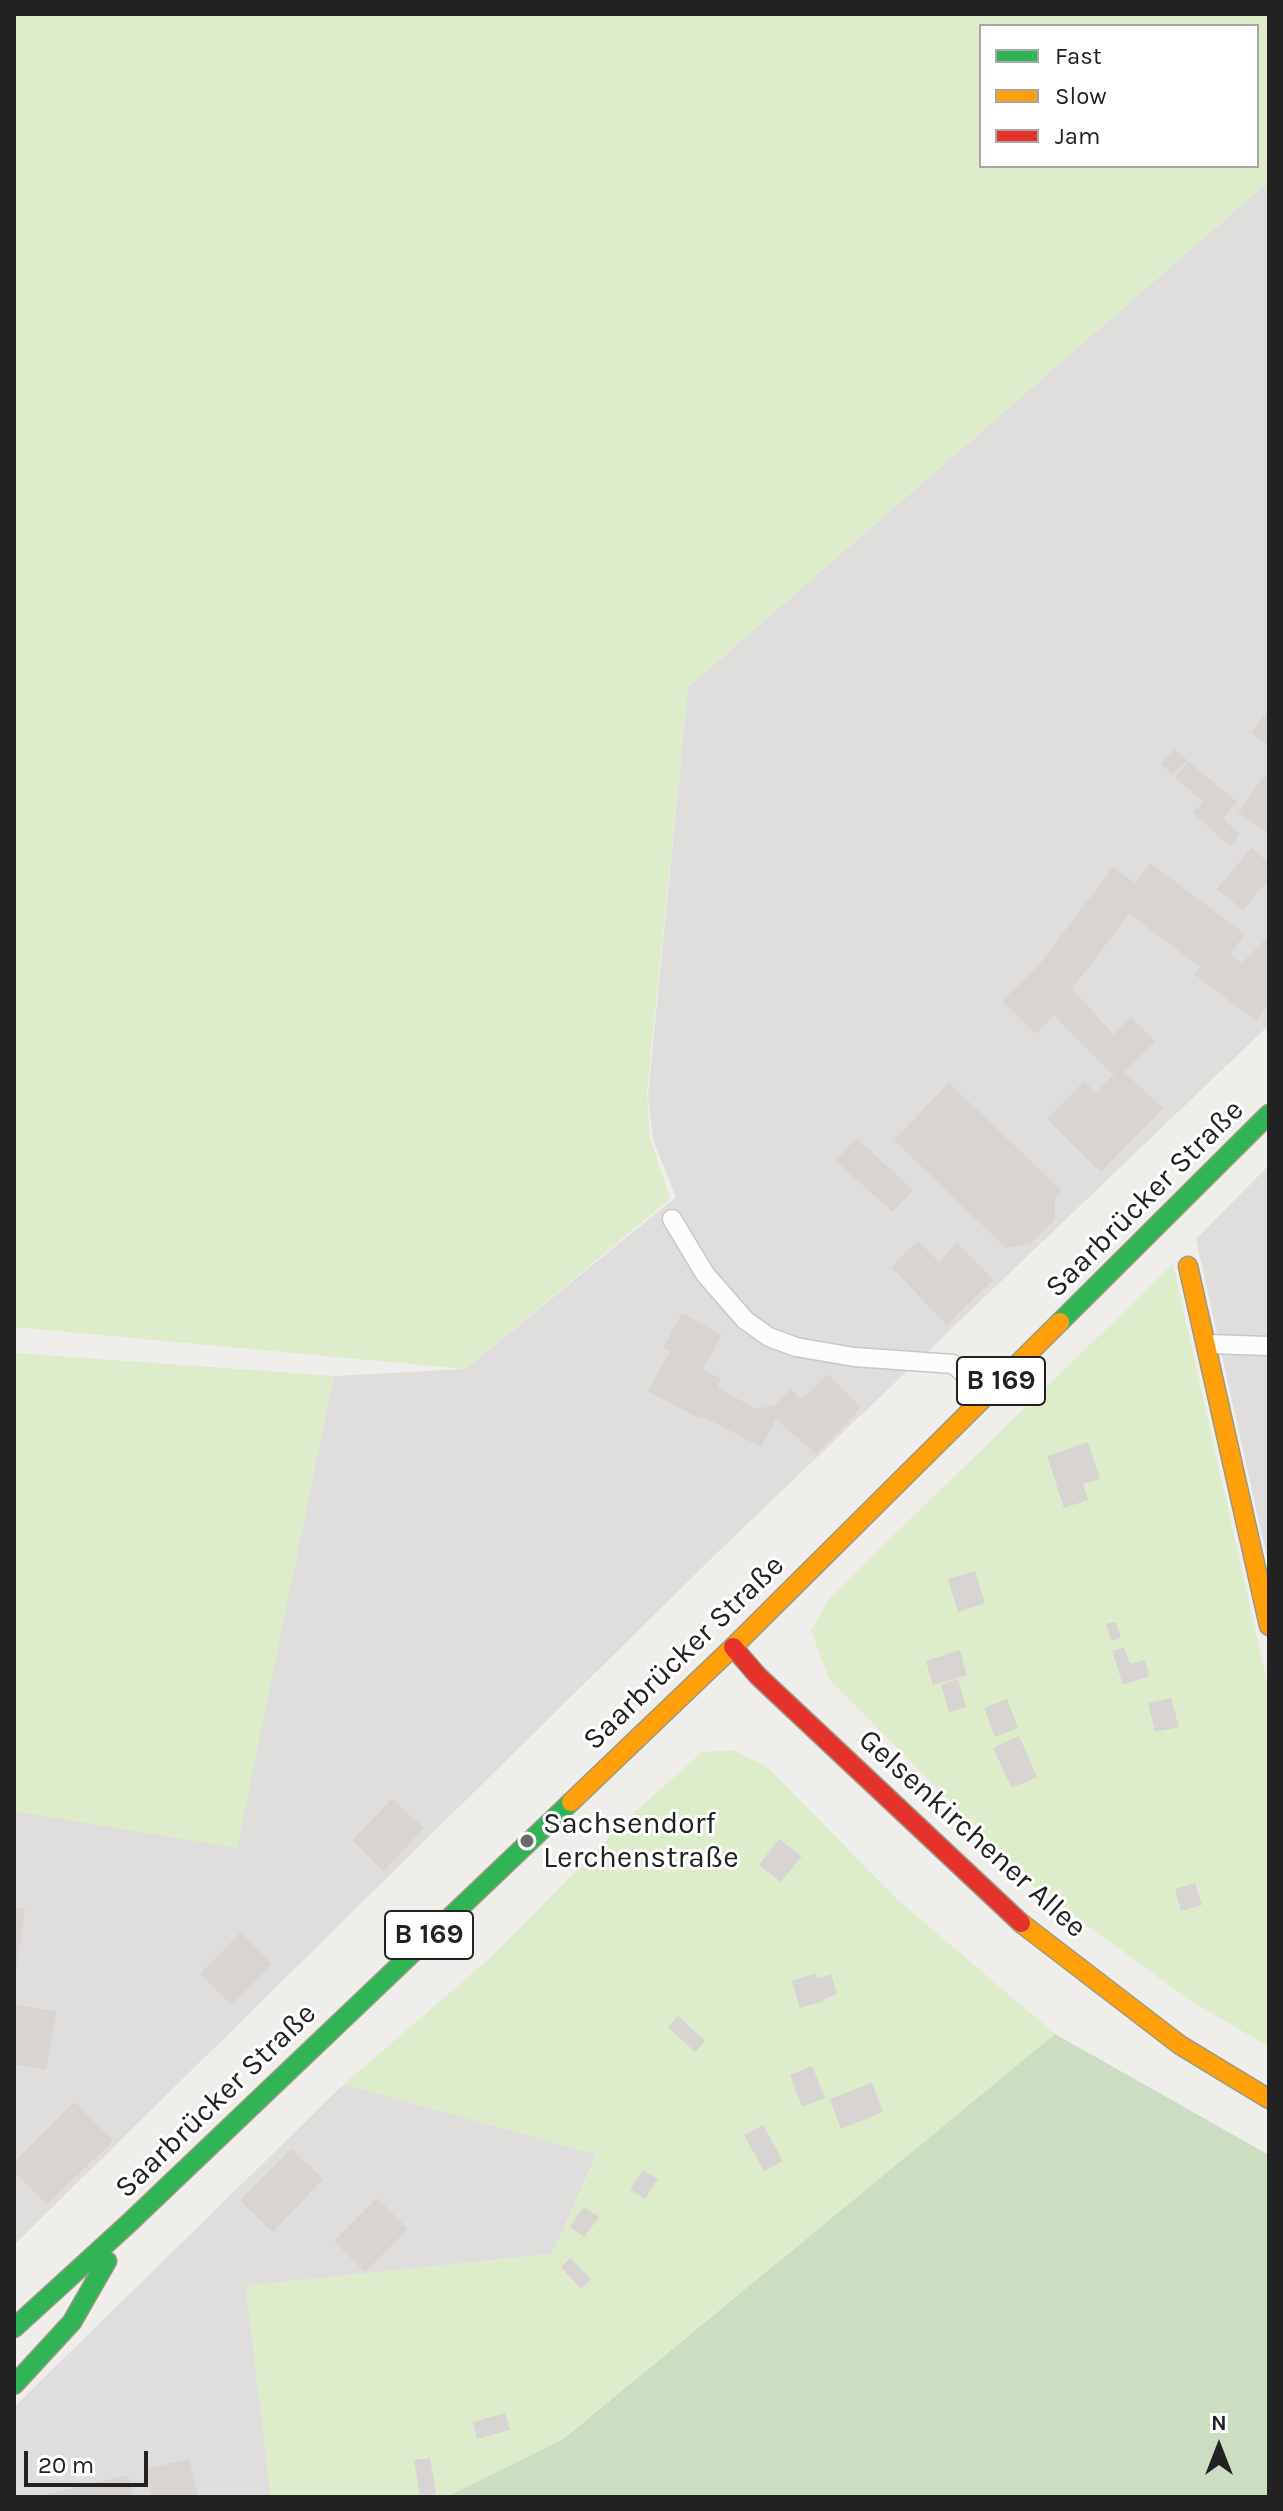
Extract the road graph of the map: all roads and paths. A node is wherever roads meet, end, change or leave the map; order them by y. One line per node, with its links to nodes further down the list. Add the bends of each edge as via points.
1 (1269, 1114): 6 (main road, Saarbrücker Straße / B 169)
2 (672, 1219): 6 (lane, via 705,1274 745,1320 769,1337 854,1357 953,1364)
3 (1188, 1266): 4 (main road)
4 (1207, 1344): 5 (lane); 7 (main road)
5 (1269, 1346)
6 (988, 1394): 8 (main road, Saarbrücker Straße / B 169)
7 (1269, 1626)
8 (733, 1647): 9 (main road, Gelsenkirchener Allee, via 1008,1913 1180,2045); 10 (main road, Saarbrücker Straße / B 169)
9 (1269, 2099)
10 (128, 2224): 11 (main road, Saarbrücker Straße / B 169); 12 (main road, Saarbrücker Straße / B 169, via 72,2322)
11 (14, 2328)
12 (14, 2385)

